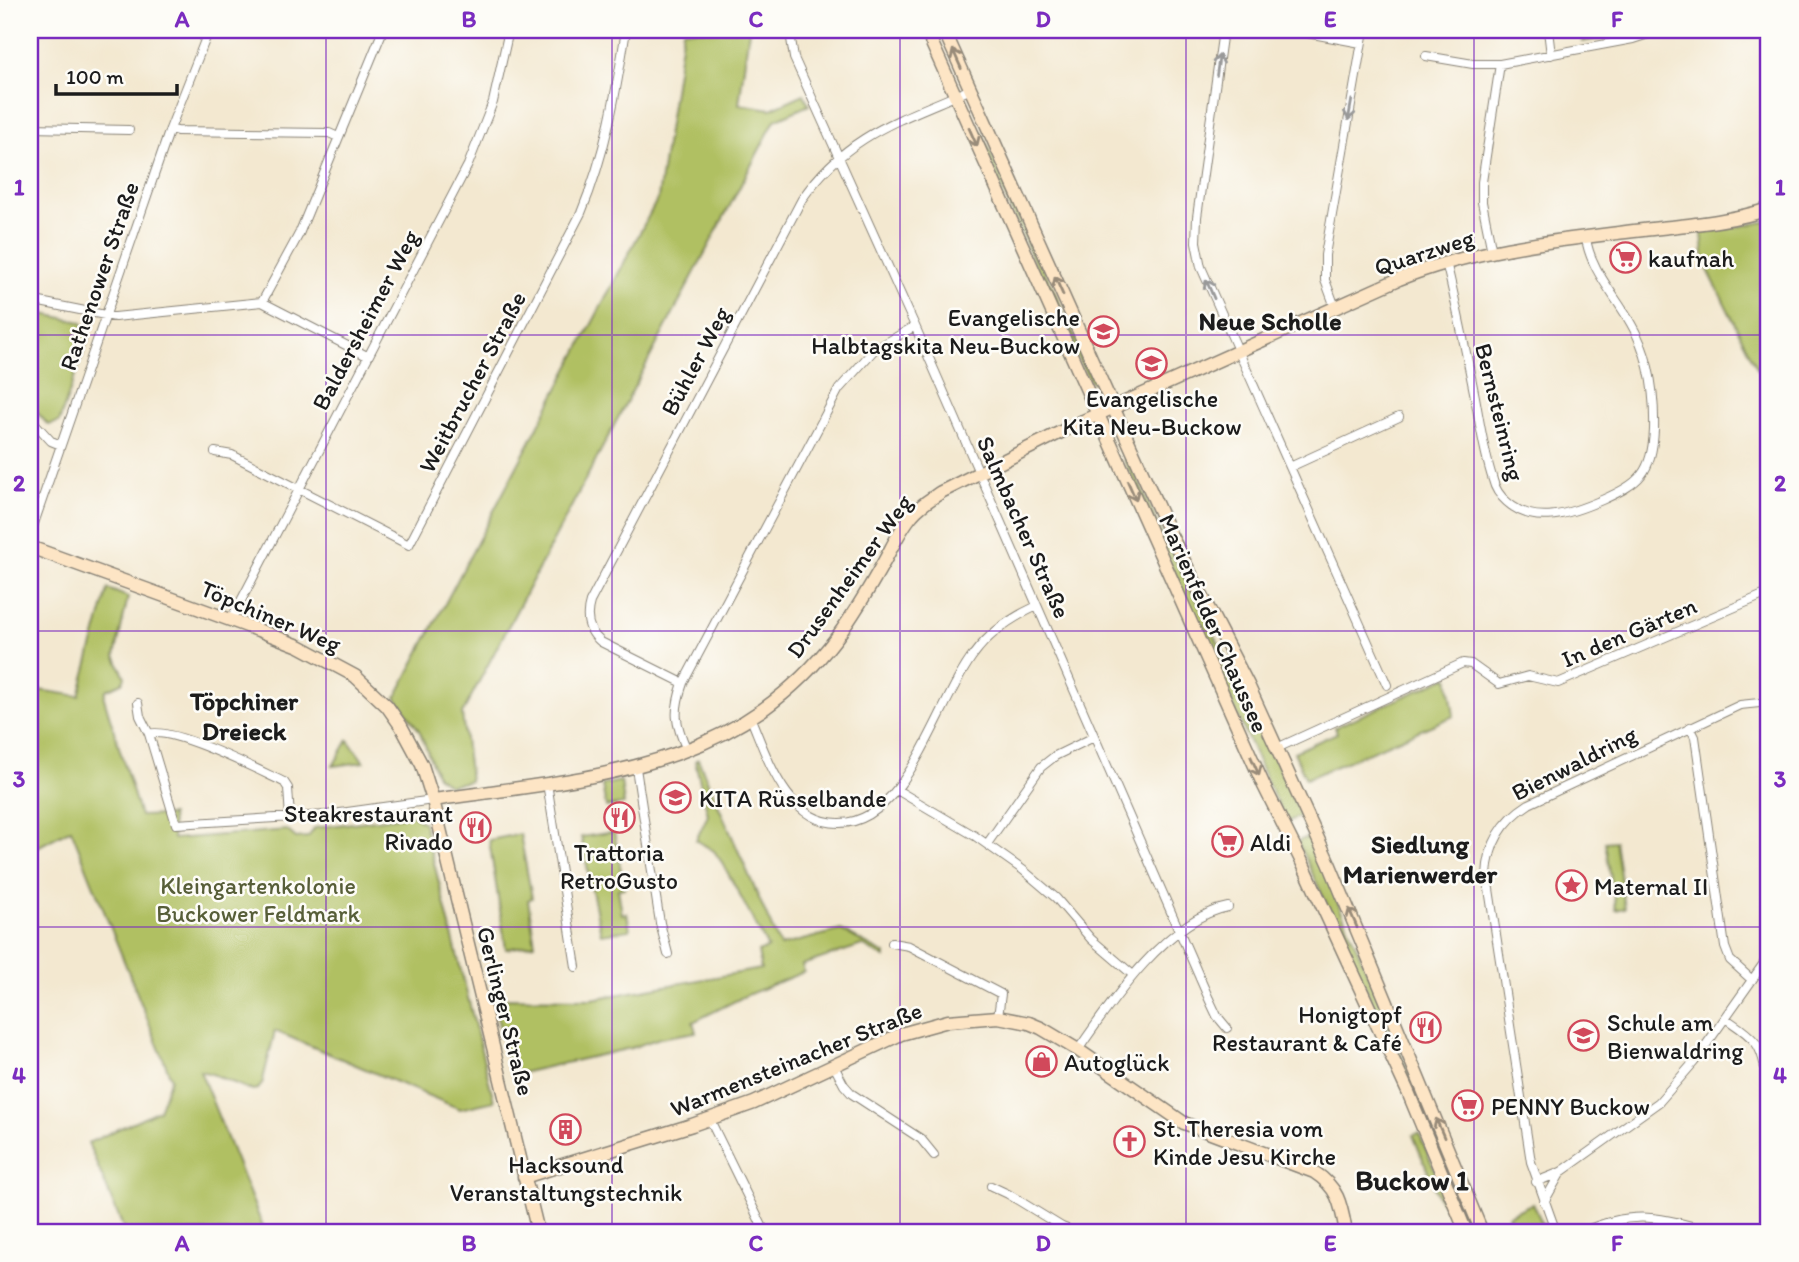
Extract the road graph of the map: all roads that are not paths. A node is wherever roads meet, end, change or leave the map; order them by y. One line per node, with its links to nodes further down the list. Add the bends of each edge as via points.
1 (209, 30): 20 (street, Rathenower Straße)
2 (383, 30): 22 (street)
3 (509, 30): 34 (street, Baldersheimer Weg, via 493,102 477,146)
4 (625, 30): 43 (street, Weitbrucher Straße, via 610,127 587,199 409,545)
5 (926, 30): 18 (street, Marienfelder Chaussee)
6 (944, 30): 17 (street, Marienfelder Chaussee, one-way to 6)
7 (1223, 30): 33 (street, one-way to 7, via 1201,267 1196,242)
8 (1291, 30): 13 (street)
9 (1364, 30): 13 (street)
10 (1548, 30): 14 (street)
11 (1661, 30): 14 (street)
12 (791, 38): 23 (street, Salmbacher Straße, via 794,58)
13 (1361, 43): 30 (street, one-way to 30, via 1325,255 1325,280)
14 (1551, 55): 16 (street)
15 (1426, 56): 16 (street)
16 (1500, 64): 26 (street, via 1482,182)
17 (971, 89): 18 (street, Bühler Weg); 35 (street, Marienfelder Chaussee, one-way to 17)
18 (955, 96): 23 (street, Bühler Weg, via 876,130); 36 (street, Marienfelder Chaussee, one-way to 36)
19 (30, 128): 21 (street)
20 (170, 129): 22 (street, via 329,133); 31 (street, Rathenower Straße)
21 (129, 130)
22 (338, 137): 29 (street, via 299,234)
23 (838, 156): 32 (street, Salmbacher Straße); 49 (street, Bühler Weg, via 802,199 588,610 589,627 601,642)
24 (1769, 209): 25 (street, Quarzweg)
25 (1586, 238): 26 (street, Quarzweg); 27 (street, Bernsteinring, via 1588,253 1644,351 1653,401 1651,457 1643,475 1628,487 1553,516 1517,510 1496,489)
26 (1492, 252): 27 (street, Quarzweg)
27 (1446, 262): 30 (street, Quarzweg)
28 (30, 300): 31 (street)
29 (262, 302): 31 (street); 34 (street)
30 (1335, 307): 33 (street, Quarzweg)
31 (106, 316): 39 (street, Rathenower Straße)
32 (915, 326): 42 (street, Salmbacher Straße); 49 (street, via 874,350 839,389)
33 (1239, 351): 35 (street, Quarzweg); 41 (street)
34 (367, 356): 43 (street, Baldersheimer Weg)
35 (1113, 407): 36 (street, Drusenheimer Weg); 57 (street, Marienfelder Chaussee, via 1169,532)
36 (1097, 414): 42 (street, Drusenheimer Weg); 65 (street, Marienfelder Chaussee, one-way to 65)
37 (1399, 417): 41 (street)
38 (30, 418): 39 (street, via 51,441)
39 (61, 445): 44 (street, Rathenower Straße)
40 (215, 452): 43 (street, Weitbrucher Straße, via 232,455)
41 (1290, 467): 50 (street)
42 (979, 472): 47 (street, Salmbacher Straße); 53 (street, Drusenheimer Weg, via 941,492 913,514 856,611 821,657 780,698)
43 (297, 489): 48 (street, Baldersheimer Weg)
44 (30, 535)
45 (30, 547): 48 (street, Töpchiner Weg)
46 (1768, 593): 57 (street, In den Gärten, via 1558,683 1528,676 1499,684 1471,663 1463,663)
47 (1037, 606): 56 (street, Salmbacher Straße); 61 (street, via 1009,621 975,652)
48 (231, 620): 62 (street, Töpchiner Weg, via 319,656 373,691 406,734)
49 (683, 683): 58 (street, via 675,713)
50 (1387, 685)
51 (1769, 702): 54 (street, Bienwaldring, via 1740,705)
52 (138, 703): 55 (street, Drusenheimer Weg)
53 (751, 719): 58 (street, Drusenheimer Weg); 61 (street, via 786,792 817,818 838,823 859,820 879,809)
54 (1690, 727): 74 (street, via 1725,947 1730,960); 85 (street, Bienwaldring, via 1529,804 1509,819 1492,845 1487,876)
55 (149, 734): 63 (street, via 167,734 227,755 285,782); 63 (street, Drusenheimer Weg, via 176,824)
56 (1094, 737): 66 (street, via 1041,767); 68 (street, Salmbacher Straße)
57 (1277, 748): 64 (street, Marienfelder Chaussee)
58 (687, 750): 59 (street, Drusenheimer Weg)
59 (636, 768): 60 (street, Drusenheimer Weg); 70 (street)
60 (547, 783): 62 (street, Drusenheimer Weg); 72 (street)
61 (897, 790): 66 (street)
62 (433, 800): 63 (street, Drusenheimer Weg); 84 (street, Gerlinger Straße)
63 (290, 818)
64 (1313, 828): 65 (street); 93 (street, Marienfelder Chaussee, one-way to 64)
65 (1290, 838): 92 (street, Marienfelder Chaussee, via 1408,1092)
66 (987, 844): 73 (street, via 1051,893 1091,939)
67 (1228, 907): 68 (street, via 1209,912)
68 (1180, 931): 73 (street); 77 (street, Salmbacher Straße, via 1217,1016)
69 (892, 943): 75 (street, via 909,946 1001,994)
70 (668, 954)
71 (1769, 956): 74 (street)
72 (576, 967)
73 (1133, 975): 78 (street)
74 (1752, 980): 76 (street)
75 (998, 1017): 78 (street, Warmensteinacher Straße, via 1029,1023); 79 (street, Warmensteinacher Straße, via 928,1026 879,1043)
76 (1725, 1018): 81 (street, via 1760,1050 1769,1104); 83 (street, via 1659,1102)
77 (1227, 1028)
78 (1078, 1050): 91 (street, Warmensteinacher Straße, via 1184,1123 1326,1180 1340,1202)
79 (834, 1066): 80 (street, Warmensteinacher Straße); 82 (street, via 852,1094 921,1139)
80 (710, 1120): 84 (street, Warmensteinacher Straße); 89 (street)
81 (1765, 1124)
82 (934, 1155)
83 (1561, 1172): 85 (street); 87 (street)
84 (524, 1177): 88 (street, Gerlinger Straße)
85 (1536, 1182): 87 (street, Bienwaldring)
86 (991, 1186): 90 (street)
87 (1544, 1202): 94 (street, Bienwaldring)
88 (538, 1232)
89 (765, 1232)
90 (1075, 1232)
91 (1346, 1232)
92 (1466, 1232)
93 (1482, 1232)
94 (1556, 1232)
95 (1583, 1232): 96 (street, via 1621,1218 1647,1217)
96 (1712, 1232)

